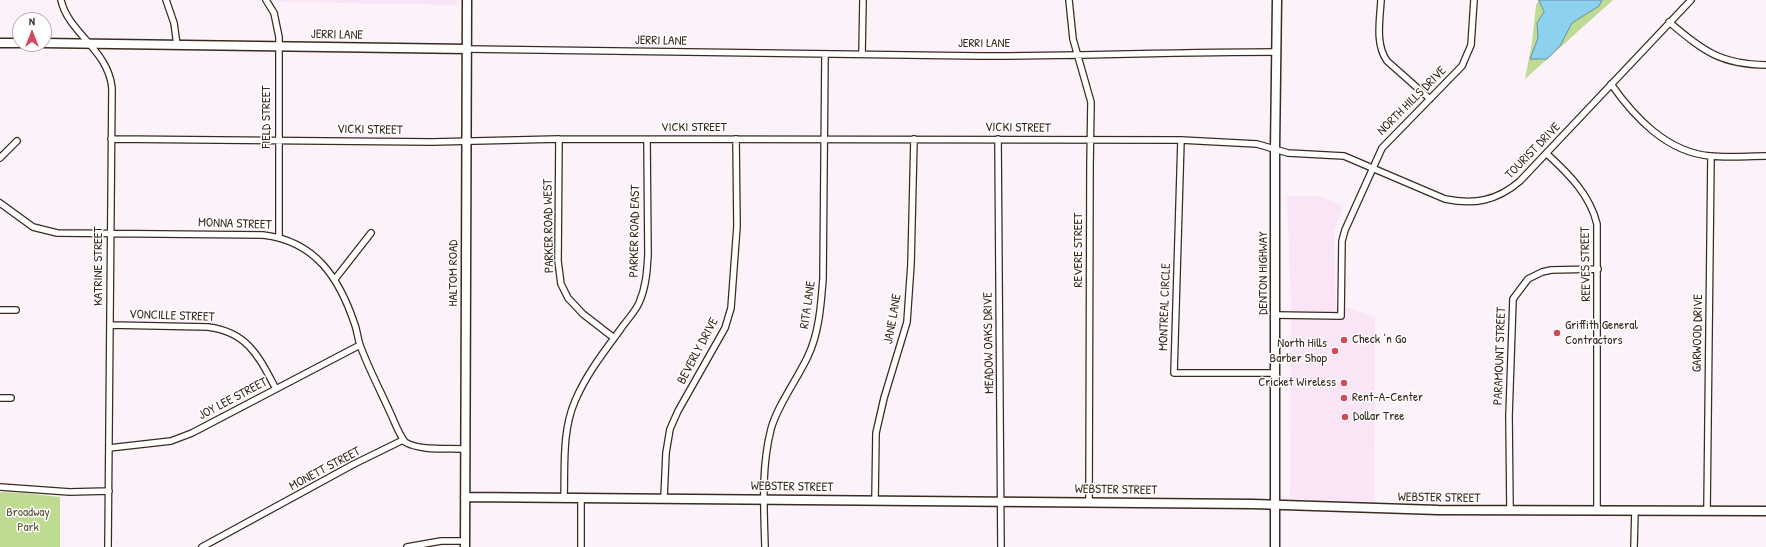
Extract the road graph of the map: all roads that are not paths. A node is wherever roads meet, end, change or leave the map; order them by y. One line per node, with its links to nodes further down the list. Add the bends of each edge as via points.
1 (61, 0): 15 (street, KATRINE STREET, via 68,18)
2 (166, 0): 16 (street, via 174,23)
3 (266, 0): 17 (street, FIELD STREET, via 274,13)
4 (467, 0): 18 (street, HALTOM ROAD)
5 (864, 0): 20 (street)
6 (1069, 0): 22 (street, REVERE STREET)
7 (1278, 0): 19 (street, DENTON HIGHWAY)
8 (1381, 0): 25 (street, via 1380,37 1383,55)
9 (1474, 0): 25 (street, NORTH HILLS DRIVE, via 1468,54 1462,66)
10 (1691, 0): 11 (street, TOURIST DRIVE)
11 (1669, 22): 23 (street, via 1693,42 1719,58 1738,63); 24 (street, TOURIST DRIVE)
12 (0, 43): 13 (street)
13 (12, 43)
14 (52, 43): 15 (street, JERRI LANE)
15 (91, 44): 16 (street, JERRI LANE); 26 (street, KATRINE STREET, via 106,66 111,80)
16 (177, 45): 17 (street, JERRI LANE)
17 (279, 46): 18 (street, JERRI LANE); 31 (street, FIELD STREET)
18 (466, 49): 21 (street, JERRI LANE); 37 (street, HALTOM ROAD)
19 (1277, 52): 22 (street, JERRI LANE); 38 (street, DENTON HIGHWAY)
20 (862, 54): 21 (street, JERRI LANE); 22 (street, JERRI LANE)
21 (825, 55): 33 (street, RITA LANE)
22 (1077, 56): 34 (street, REVERE STREET, via 1091,102)
23 (1766, 65)
24 (1611, 84): 39 (street, TOURIST DRIVE); 40 (street, via 1622,100 1659,136 1682,149)
25 (1430, 99): 43 (street, NORTH HILLS DRIVE, via 1387,142)
26 (112, 139): 31 (street, VICKI STREET); 45 (street, KATRINE STREET)
27 (559, 139): 32 (street, VICKI STREET); 37 (street, VICKI STREET); 54 (street, PARKER ROAD WEST, via 558,261 561,284 568,298 582,314)
28 (736, 139): 32 (street, VICKI STREET); 33 (street, VICKI STREET); 68 (street, BEVERLY DRIVE, via 737,226 731,308 725,328 678,410 670,429)
29 (914, 139): 30 (street, VICKI STREET); 33 (street, VICKI STREET); 70 (street, JANE LANE, via 907,322 876,433)
30 (998, 139): 34 (street, VICKI STREET); 71 (street, MEADOW OAKS DRIVE)
31 (278, 140): 37 (street, VICKI STREET); 47 (street, FIELD STREET)
32 (647, 140): 54 (street, PARKER ROAD EAST, via 647,273 639,304)
33 (825, 140): 69 (street, RITA LANE, via 823,279 815,336 809,355 771,429 764,461)
34 (1091, 140): 35 (street, VICKI STREET); 72 (street, REVERE STREET)
35 (1181, 140): 38 (street, VICKI STREET, via 1257,144); 56 (street, MONTREAL CIRCLE, via 1174,372)
36 (17, 141): 42 (street)
37 (466, 141): 62 (street, HALTOM ROAD)
38 (1275, 149): 43 (street, TOURIST DRIVE, via 1288,153 1344,156); 52 (street, DENTON HIGHWAY)
39 (1546, 154): 43 (street, TOURIST DRIVE, via 1502,195 1456,202); 48 (street, REEVES STREET, via 1588,198 1597,224)
40 (1711, 156): 41 (street); 77 (street, GARWOOD DRIVE)
41 (1766, 156)
42 (0, 158)
43 (1372, 168): 52 (street, NORTH HILLS DRIVE, via 1342,241 1341,316)
44 (0, 203): 45 (street, MONNA STREET, via 23,222 43,230 81,234)
45 (111, 233): 47 (street, MONNA STREET); 53 (street, KATRINE STREET)
46 (371, 233): 49 (street)
47 (279, 237): 49 (street, MONNA STREET, via 305,248 320,260)
48 (1598, 268): 74 (street, PARAMOUNT STREET, via 1542,272 1528,279 1513,298 1509,416); 75 (street, REEVES STREET)
49 (335, 279): 55 (street, MONNA STREET)
50 (0, 310): 51 (street)
51 (16, 310)
52 (1276, 315): 56 (street, DENTON HIGHWAY)
53 (110, 325): 57 (street, VONCILLE STREET, via 208,327 226,331 240,338 258,355); 61 (street, KATRINE STREET)
54 (614, 338): 66 (street, PARKER ROAD EAST, via 589,373 574,402 565,445)
55 (360, 344): 57 (street, JOY LEE STREET); 60 (street, MONNA STREET)
56 (1275, 373): 73 (street, DENTON HIGHWAY)
57 (276, 388): 61 (street, JOY LEE STREET, via 171,441)
58 (0, 398): 59 (street)
59 (11, 398)
60 (404, 440): 62 (street, via 409,444 428,448); 81 (street, MONETT STREET, via 354,464)
61 (109, 448): 64 (street, KATRINE STREET)
62 (465, 449): 65 (street, HALTOM ROAD)
63 (0, 487): 64 (street, via 70,492)
64 (109, 491): 80 (street, KATRINE STREET)
65 (465, 496): 66 (street, WEBSTER STREET); 79 (street, HALTOM ROAD)
66 (564, 497): 67 (street, WEBSTER STREET)
67 (581, 498): 68 (street, WEBSTER STREET); 83 (street)
68 (664, 498): 69 (street, WEBSTER STREET)
69 (764, 499): 70 (street, WEBSTER STREET); 84 (street, RITA LANE)
70 (875, 500): 71 (street, WEBSTER STREET)
71 (1001, 501): 72 (street, WEBSTER STREET); 85 (street, MEADOW OAKS DRIVE)
72 (1089, 502): 73 (street, WEBSTER STREET)
73 (1275, 505): 74 (street, WEBSTER STREET); 86 (street, DENTON HIGHWAY)
74 (1510, 510): 75 (street, WEBSTER STREET)
75 (1597, 510): 76 (street, WEBSTER STREET)
76 (1635, 510): 77 (street, WEBSTER STREET); 87 (street)
77 (1707, 510): 78 (street, WEBSTER STREET)
78 (1766, 511)
79 (465, 544): 82 (street, via 441,541)
80 (108, 547)
81 (202, 547)
82 (406, 547)
83 (581, 547)
84 (765, 547)
85 (1001, 547)
86 (1275, 547)
87 (1634, 547)

